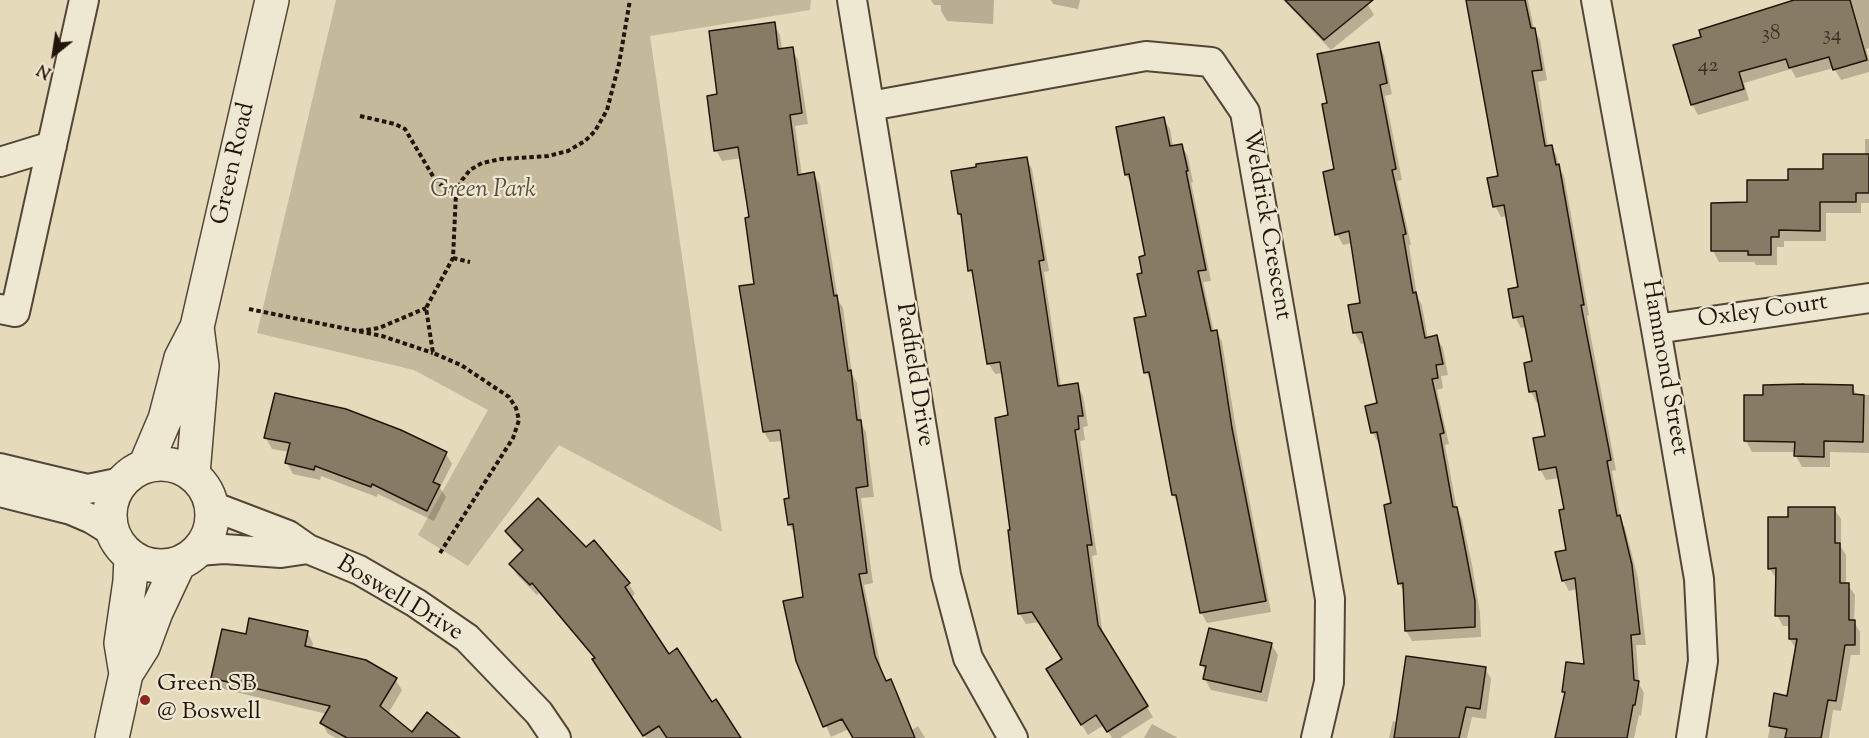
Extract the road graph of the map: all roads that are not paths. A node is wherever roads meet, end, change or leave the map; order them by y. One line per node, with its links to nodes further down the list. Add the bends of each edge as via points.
1 (84, 0): 6 (street)
2 (272, 0): 10 (street, Green Road)
3 (852, 0): 5 (street, Padfield Drive)
4 (1596, 0): 11 (street, Hammond Street)
5 (870, 106): 23 (street, Padfield Drive, via 945,575 968,658); 24 (street, Weldrick Crescent, via 1146,56 1211,62 1245,112 1330,599 1329,682)
6 (52, 146): 7 (street); 9 (street, via 15,312)
7 (0, 162)
8 (1869, 298): 11 (street, Oxley Court)
9 (0, 309)
10 (197, 327): 13 (street, Green Road, via 181,358 165,419); 14 (street, Green Road, via 202,366)
11 (1656, 329): 25 (street, Hammond Street, via 1699,579 1703,661)
12 (0, 468): 13 (street, via 88,489)
13 (134, 474): 14 (street, via 170,464); 17 (street, via 115,493 110,506 110,519)
14 (193, 474): 16 (street)
15 (0, 492): 17 (street, via 71,510 92,519)
16 (212, 506): 18 (street, Boswell Drive, via 288,535); 19 (street, via 211,530)
17 (122, 544): 19 (street, via 149,565); 20 (street, via 130,581 122,643)
18 (308, 549): 19 (street, Boswell Drive, via 281,553 224,549); 22 (street, Boswell Drive, via 359,570 466,638 539,713)
19 (189, 557): 20 (street)
20 (126, 674): 21 (street)
21 (112, 738)
22 (556, 738)
23 (1013, 738)
24 (1316, 738)
25 (1691, 738)

